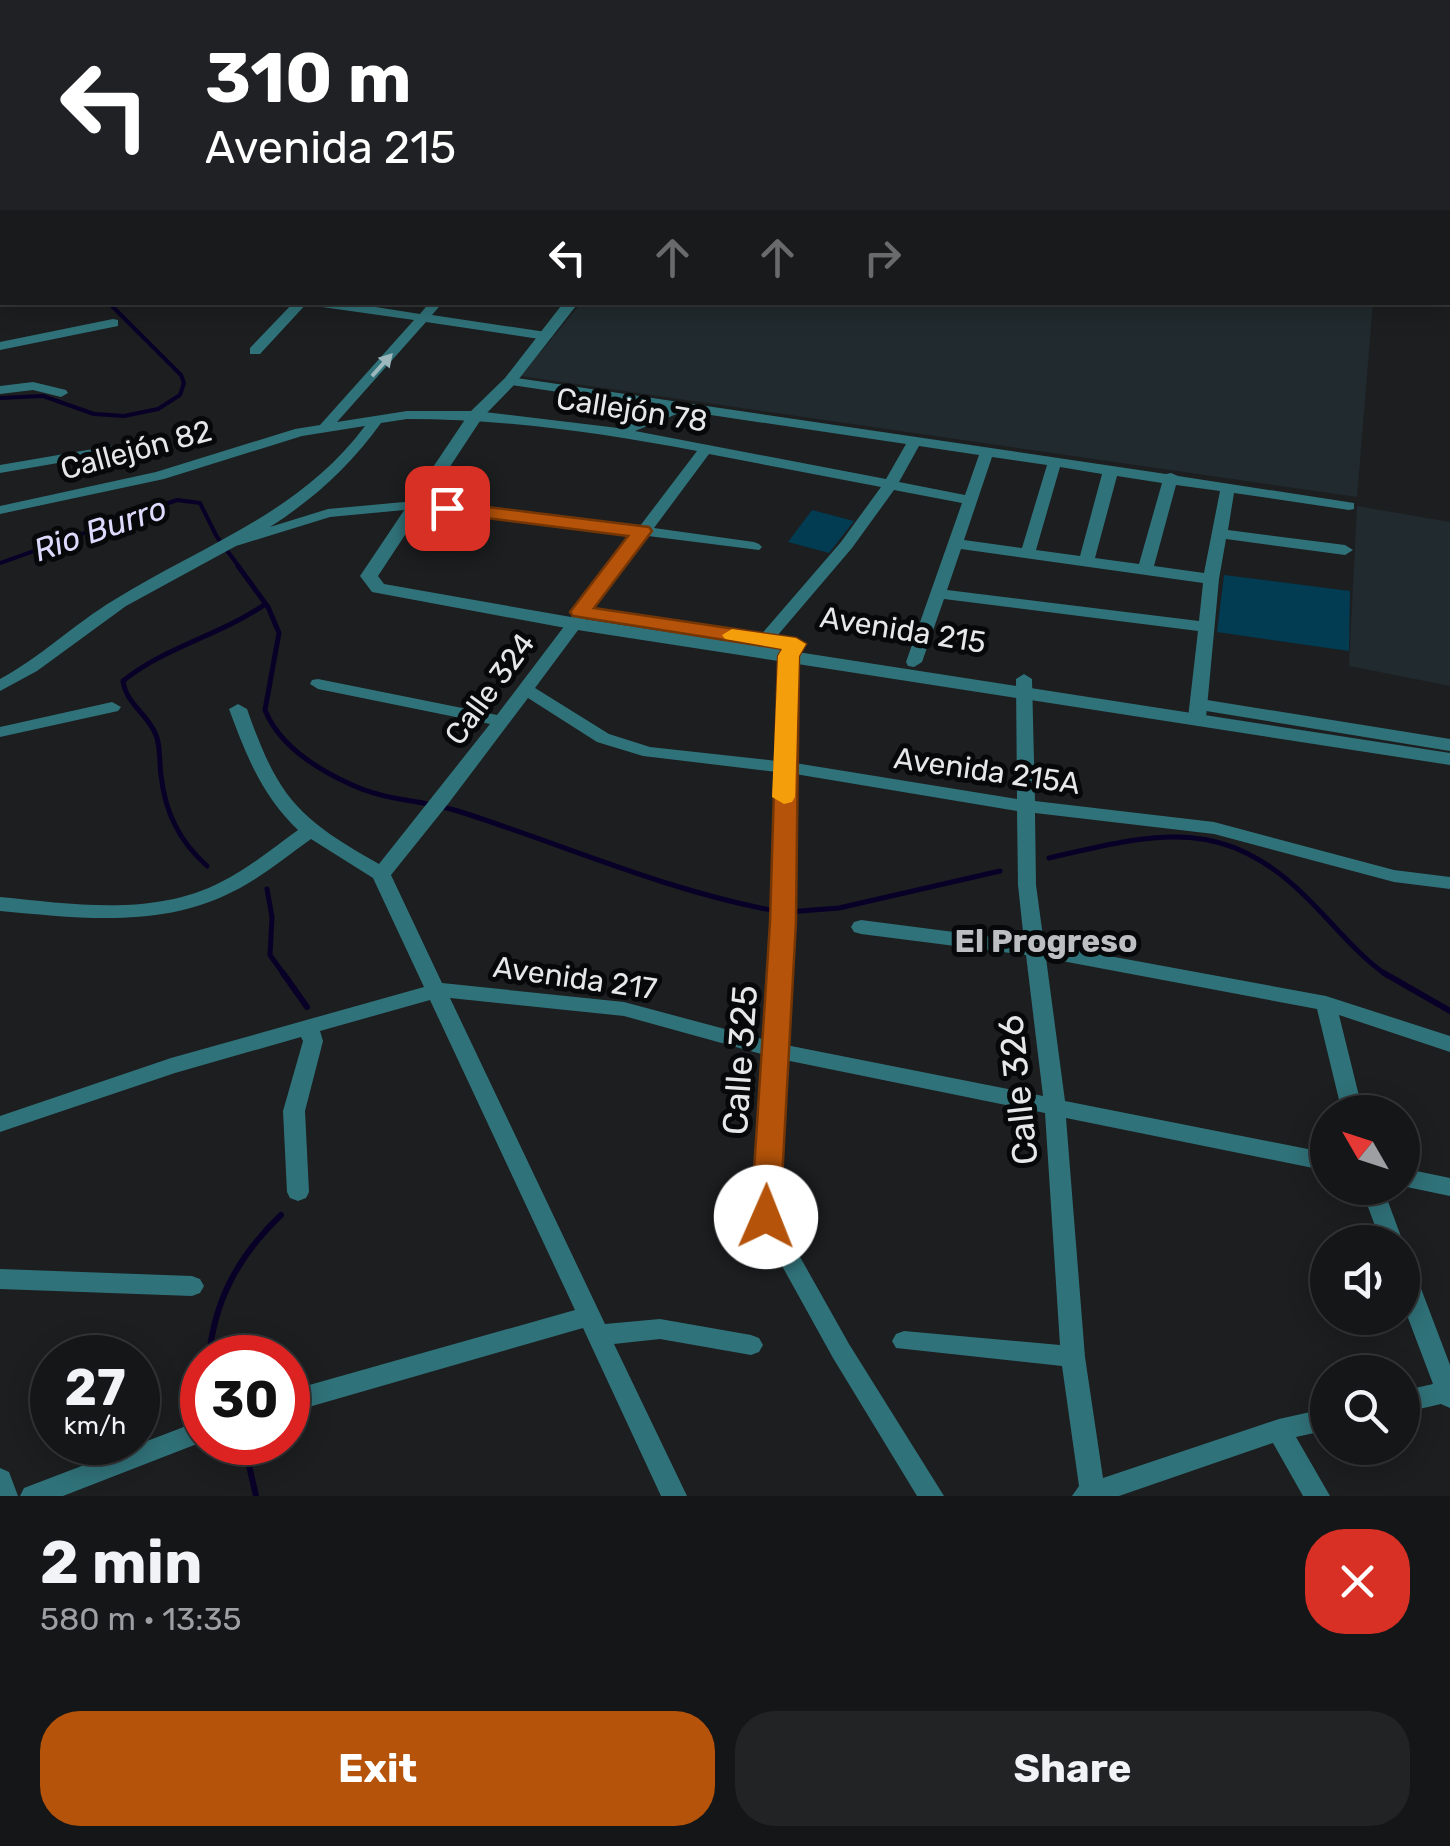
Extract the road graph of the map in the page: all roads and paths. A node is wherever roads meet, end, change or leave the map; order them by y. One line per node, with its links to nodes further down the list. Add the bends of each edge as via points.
1 (299, 305): 9 (street)
2 (335, 305): 5 (street)
3 (435, 305): 5 (street)
4 (570, 305): 7 (street)
5 (424, 318): 7 (street); 16 (street, one-way to 5)
6 (114, 324): 8 (street)
7 (546, 336): 10 (street)
8 (0, 346)
9 (254, 351)
10 (510, 380): 13 (street); 14 (street)
11 (0, 390): 12 (street, via 33,386)
12 (61, 393)
13 (679, 408): 17 (street); 20 (street)
14 (476, 415): 15 (street, Callejón 78); 17 (street, Callejón 78); 30 (street)
15 (378, 418): 16 (street, Callejón 78); 35 (street, via 329,477)
16 (326, 426): 18 (street, Callejón 78)
17 (619, 432): 21 (street, Callejón 78)
18 (284, 436): 32 (street, Callejón 82, via 146,480)
19 (163, 441): 25 (street)
20 (915, 442): 22 (street); 27 (street)
21 (705, 450): 27 (street, Callejón 78); 33 (street, Calle 324)
22 (987, 452): 23 (street); 29 (street)
23 (1055, 461): 24 (street); 39 (street)
24 (1111, 468): 26 (street); 40 (street)
25 (0, 469)
26 (1170, 477): 28 (street); 41 (street)
27 (892, 486): 29 (street, Callejón 78); 46 (street)
28 (1228, 486): 31 (street); 34 (street)
29 (970, 500): 36 (street)
30 (415, 505): 33 (street); 35 (street, via 328,513); 44 (street, Avenida 215, via 369,576 378,588)
31 (1349, 506)
32 (0, 510)
33 (642, 531): 37 (street); 44 (street, Calle 324)
34 (1218, 533): 38 (street); 42 (street)
35 (238, 542): 51 (street, via 120,603)
36 (957, 544): 39 (street); 43 (street)
37 (754, 547)
38 (1345, 550)
39 (1028, 554): 40 (street)
40 (1086, 560): 41 (street)
41 (1145, 569): 42 (street)
42 (1211, 579): 45 (street)
43 (940, 594): 45 (street); 48 (street)
44 (576, 617): 46 (street, Avenida 215); 47 (street, Avenida 215); 52 (street, Calle 324)
45 (1205, 627): 55 (street)
46 (765, 640): 47 (street, Avenida 215)
47 (792, 650): 48 (street, Avenida 215); 50 (street, Avenida 215); 60 (street, Calle 325)
48 (914, 662): 50 (street, Avenida 215)
49 (318, 684): 56 (street)
50 (1023, 685): 55 (street, Avenida 215); 61 (street, Calle 326)
51 (0, 686)
52 (526, 689): 56 (street, Calle 324); 60 (street, Avenida 215A, via 627,747)
53 (112, 708): 57 (street)
54 (238, 709): 62 (street, via 280,804)
55 (1198, 712): 58 (street, Avenida 215); 59 (street, Avenida 215)
56 (500, 721): 63 (street, Calle 324)
57 (0, 732)
58 (1450, 745)
59 (1450, 759)
60 (784, 766): 61 (street, Avenida 215A); 72 (street, Calle 325)
61 (1024, 806): 64 (street, Avenida 215A, via 1214,828 1394,876); 67 (street, Calle 326)
62 (308, 832): 63 (street); 65 (street, via 218,892 177,906 76,910)
63 (380, 874): 68 (street)
64 (1450, 883)
65 (0, 904)
66 (861, 927): 67 (street)
67 (1033, 949): 69 (street); 74 (street, Calle 326)
68 (438, 990): 70 (street, Avenida 217); 72 (street, Avenida 217, via 624,1009); 83 (street)
69 (1326, 1002): 71 (street); 73 (street)
70 (308, 1027): 75 (street, Avenida 217); 79 (street, via 313,1041 294,1111)
71 (1450, 1044)
72 (777, 1051): 74 (street, Avenida 217); 98 (street, Calle 325, via 766,1217)
73 (1348, 1095)
74 (1055, 1107): 76 (street, Avenida 217); 86 (street, Calle 326)
75 (0, 1124)
76 (1310, 1158)
77 (1420, 1181): 78 (street)
78 (1450, 1187)
79 (298, 1192)
80 (0, 1279): 81 (street)
81 (192, 1286)
82 (1420, 1319): 87 (street)
83 (594, 1326): 85 (street, via 660,1329); 88 (street); 97 (street)
84 (904, 1341): 86 (street)
85 (751, 1346)
86 (1073, 1357): 94 (street, Calle 326)
87 (1448, 1394): 89 (street)
88 (310, 1397)
89 (1420, 1399)
90 (1310, 1423): 91 (street)
91 (1280, 1430): 94 (street); 99 (street)
92 (180, 1439): 96 (street)
93 (0, 1480): 95 (street)
94 (1089, 1494)
95 (5, 1496)
96 (33, 1496)
97 (674, 1496)
98 (931, 1496)
99 (1317, 1496)

